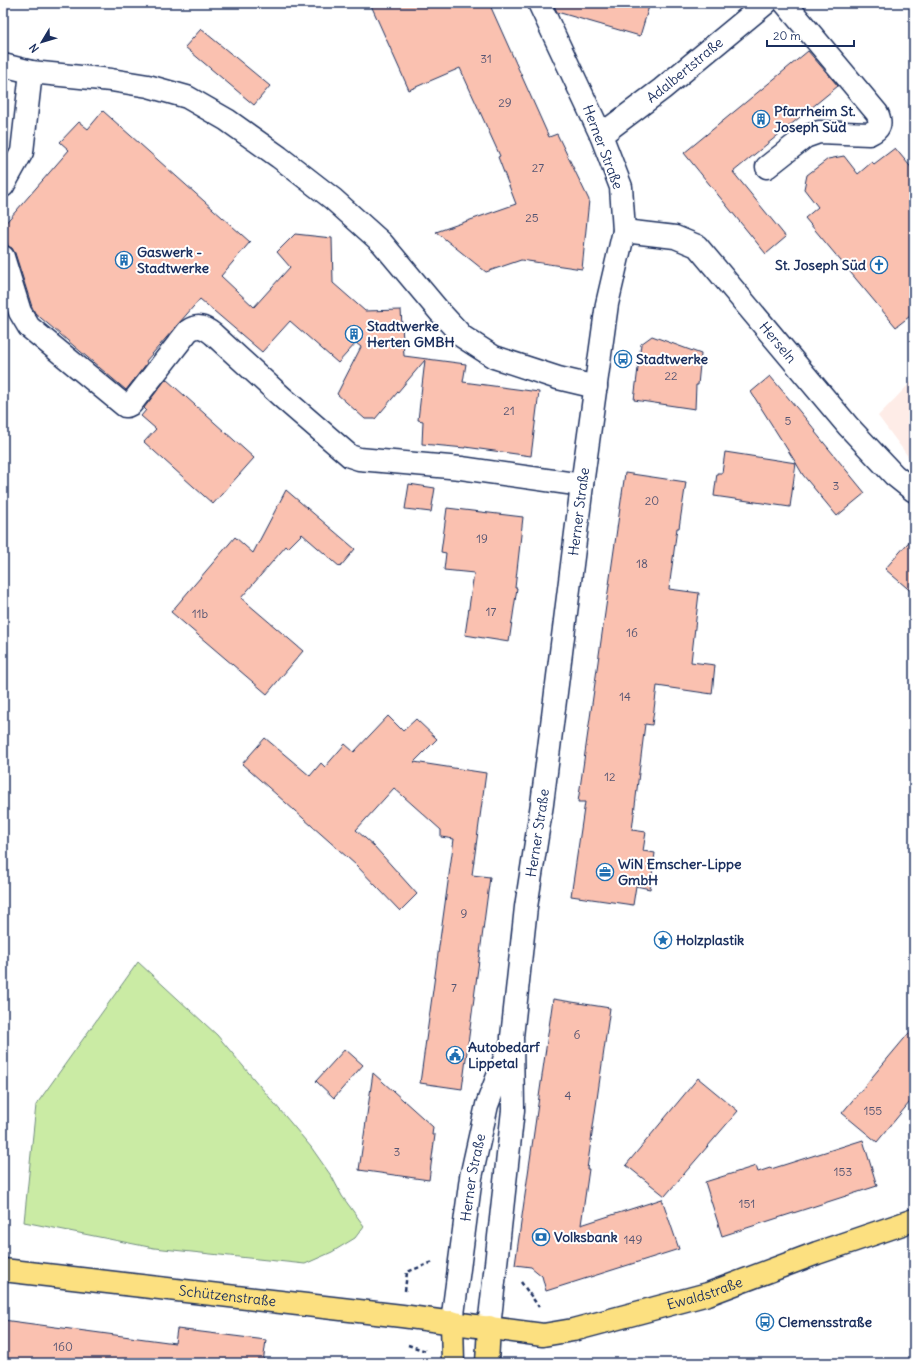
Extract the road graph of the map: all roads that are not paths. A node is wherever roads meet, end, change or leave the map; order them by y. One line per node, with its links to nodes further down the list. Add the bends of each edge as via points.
1 (539, 3): 6 (street, Herner Straße)
2 (766, 3): 6 (street, Adalbertstraße, via 662,90)
3 (785, 3): 7 (street, via 877,113 880,120 879,127 869,134 826,131 812,134)
4 (3, 65): 5 (street)
5 (31, 72): 8 (street, via 22,152); 11 (street, via 111,80 148,86 187,97 227,120 333,199 382,243 463,336 494,357 558,378)
6 (602, 135): 9 (street, Herner Straße, via 621,187)
7 (767, 167)
8 (3, 186)
9 (624, 231): 11 (street, Herner Straße, via 607,304); 13 (street, Herseln, via 675,237 697,246 848,426 894,475)
10 (3, 257): 12 (street, via 20,312 29,327 125,406 131,404 188,332 193,327 202,327 350,456)
11 (596, 387): 12 (street, Herner Straße)
12 (582, 485): 14 (street, Herner Straße, via 542,804 526,908)
13 (914, 491)
14 (512, 1037): 17 (street, Herner Straße, via 487,1105 471,1177); 18 (street, Herner Straße, via 513,1110)
15 (914, 1220): 18 (main road, Ewaldstraße, via 708,1294 573,1330 543,1335)
16 (3, 1270): 17 (main road, Schützenstraße)
17 (452, 1322): 18 (main road, Ewaldstraße); 19 (main road)
18 (489, 1327): 20 (main road)
19 (453, 1363)
20 (487, 1363)

